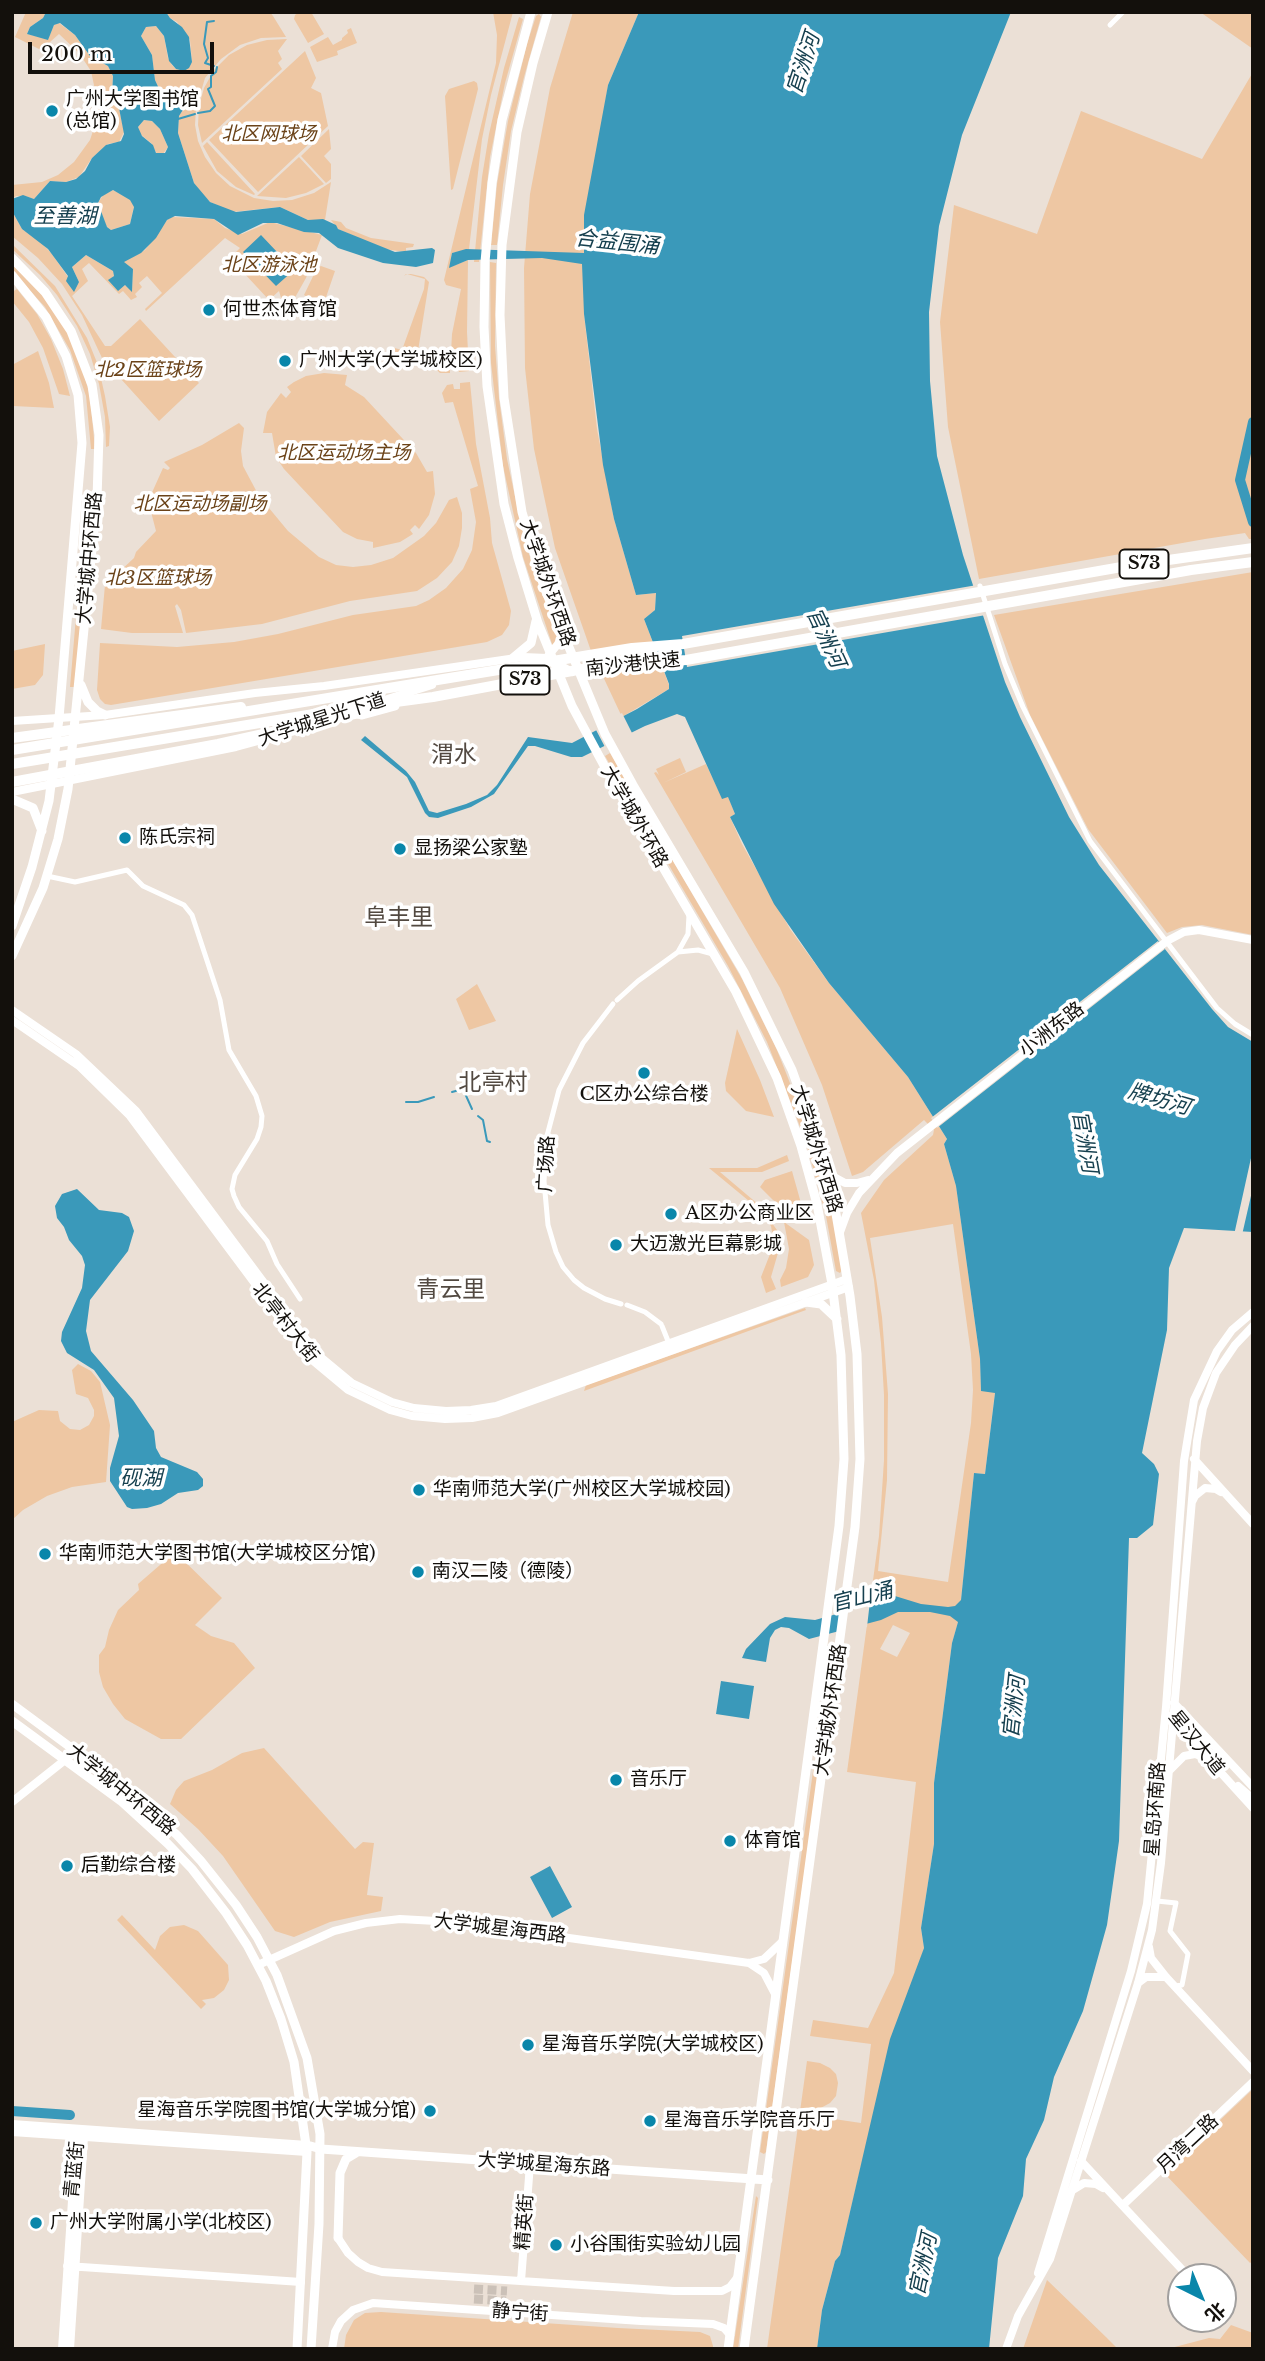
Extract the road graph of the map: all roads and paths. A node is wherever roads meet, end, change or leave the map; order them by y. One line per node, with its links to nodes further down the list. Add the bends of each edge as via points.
1 (531, 12): 10 (main road, 大学城外环西路, via 502,120 492,183 484,343 492,433 506,513)
2 (548, 12): 11 (main road, 大学城外环西路, via 508,186 499,315 514,473 544,587)
3 (1123, 12): 4 (street)
4 (1110, 25)
5 (12, 258): 14 (main road, 大学城中环西路, via 40,286 67,324 86,366 96,404 97,499)
6 (12, 275): 21 (main road, 大学城中环西路, via 52,327 74,379 80,408 80,471)
7 (1253, 548): 17 (highway, 南沙港快速 / S73, via 683,644 632,648)
8 (1253, 562): 18 (highway, 南沙港快速 / S73, via 685,660 588,668)
9 (980, 586): 38 (street, via 1023,707 1085,832)
10 (536, 616): 12 (main road, 大学城外环西路); 13 (main road, via 531,643)
11 (563, 632): 12 (main road); 16 (main road, 大学城外环西路)
12 (549, 658): 13 (main road, 大学城星光下道); 15 (main road, 大学城外环西路); 16 (main road); 24 (main road, 大学城星光下道, via 522,669 424,687)
13 (513, 659): 19 (main road, 大学城星光下道)
14 (79, 676): 19 (main road, via 85,699); 20 (main road, 大学城中环西路)
15 (559, 676): 23 (main road, 大学城外环西路); 24 (main road, via 544,671 503,679)
16 (581, 678): 45 (main road, 大学城外环西路, via 614,750 758,999 792,1070)
17 (380, 689): 25 (highway); 26 (highway, 南沙港快速 / S73)
18 (433, 697): 27 (highway, 南沙港快速 / S73); 28 (highway, via 204,747)
19 (105, 715): 20 (main road, 大学城星光下道)
20 (75, 717): 21 (main road, 大学城星光下道); 29 (main road, 大学城中环西路)
21 (59, 718): 22 (main road, 大学城星光下道); 30 (main road, 大学城中环西路)
22 (12, 721)
23 (581, 724): 35 (main road, 大学城外环路)
24 (306, 730): 29 (main road, 大学城星光下道)
25 (12, 738)
26 (12, 750)
27 (12, 764)
28 (12, 782)
29 (69, 782): 30 (main road, 大学城星光下道); 34 (main road, 大学城中环西路)
30 (51, 785): 31 (main road, 大学城星光下道); 33 (main road, 大学城中环西路)
31 (12, 792)
32 (12, 799): 33 (main road, via 33,808)
33 (42, 831): 36 (main road, 大学城中环西路)
34 (47, 876): 40 (main road, 大学城中环西路); 50 (street, via 75,882 127,870 146,888 190,911 220,1000 229,1050 256,1096 262,1116 257,1139 235,1175 232,1189 239,1207 267,1241)
35 (688, 909): 39 (street, via 689,929); 41 (main road, 大学城外环西路)
36 (12, 926)
37 (1253, 940): 38 (main road, 小洲东路, via 1199,930)
38 (1164, 943): 44 (street, via 1217,1007); 46 (main road, 小洲东路, via 930,1125)
39 (678, 951): 41 (street, via 702,950); 55 (street, 广场路, via 615,1002 583,1043 559,1090 547,1136 544,1181 548,1225 563,1267 589,1291 645,1312 662,1325)
40 (12, 956)
41 (717, 958): 49 (main road, 大学城外环西路, via 757,1032 789,1110 811,1180)
42 (12, 1010): 55 (main road, 北亭村大街, via 76,1054 121,1095 312,1348 339,1374 373,1394 424,1410 481,1409)
43 (12, 1020): 55 (main road, 北亭村大街, via 64,1054 116,1100 306,1353 334,1380 369,1401 423,1417 482,1416 520,1406)
44 (1253, 1035)
45 (826, 1170): 46 (main road, via 845,1182); 47 (main road, 大学城外环西路)
46 (871, 1179): 47 (main road, 小洲东路, via 848,1210)
47 (840, 1232): 48 (main road, 大学城外环西路)
48 (848, 1282): 49 (main road, 北亭村大街); 94 (main road, 大学城外环西路, via 858,1373 860,1459 846,1603)
49 (833, 1288): 51 (main road, 北亭村大街); 53 (main road, 大学城外环西路); 55 (main road, 北亭村大街)
50 (300, 1298)
51 (806, 1302): 53 (main road, via 821,1304); 55 (main road, 北亭村大街)
52 (1253, 1312): 61 (main road, 星岛环南路, via 1232,1331 1194,1400 1184,1461)
53 (837, 1320): 76 (main road, 大学城外环西路, via 844,1458 839,1526)
54 (1253, 1326): 56 (main road, 星岛环南路, via 1220,1366 1207,1394)
55 (670, 1347)
56 (1194, 1459): 57 (main road); 58 (main road, 星岛环南路)
57 (1226, 1496): 58 (main road, via 1205,1488); 59 (main road)
58 (1190, 1507): 61 (main road, 星岛环南路)
59 (1253, 1524)
60 (12, 1704): 64 (main road, 大学城中环西路)
61 (1170, 1705): 62 (main road, 星汉大道); 69 (main road, 星汉大道); 108 (main road, 星岛环南路, via 1161,1743 1151,1879 1142,1929)
62 (1172, 1719): 65 (main road, 星汉大道); 67 (main road, 星岛环南路)
63 (12, 1721): 66 (main road, 大学城中环西路)
64 (75, 1752): 66 (main road); 74 (main road, 大学城中环西路, via 167,1825)
65 (1208, 1760): 67 (main road, via 1189,1754); 68 (main road, 星汉大道)
66 (65, 1761): 71 (main road); 75 (main road, 大学城中环西路, via 159,1834)
67 (1168, 1772): 73 (main road, 星岛环南路)
68 (1224, 1777): 70 (main road); 72 (main road, 星汉大道)
69 (1253, 1787)
70 (1253, 1799)
71 (12, 1802)
72 (1253, 1808)
73 (1157, 1902): 77 (main road, 星岛环南路); 83 (street, via 1176,1903 1170,1931 1187,1950 1184,1982)
74 (246, 1919): 75 (main road); 78 (main road, 大学城中环西路)
75 (236, 1927): 80 (main road, 大学城中环西路)
76 (782, 1942): 79 (main road, via 764,1959); 84 (main road, 大学城外环西路)
77 (1148, 1944): 81 (main road, via 1151,1958); 82 (main road, 星岛环南路)
78 (269, 1959): 79 (main road, 大学城星海西路, via 345,1927 416,1919); 80 (main road, 大学城星海西路); 91 (main road, 大学城中环西路, via 307,2059)
79 (749, 1963): 84 (main road, via 764,1973)
80 (258, 1965): 90 (main road, 大学城中环西路, via 289,2046)
81 (1166, 1978): 82 (main road, via 1146,1977); 83 (main road)
82 (1138, 1983): 95 (main road, 星岛环南路)
83 (1176, 1986): 85 (main road)
84 (775, 1994): 93 (main road, 大学城外环西路)
85 (1253, 2071)
86 (1253, 2082): 101 (main road, 月湾二路)
87 (12, 2124): 89 (main road, 大学城星海东路)
88 (12, 2132): 89 (main road, 大学城星海东路)
89 (80, 2134): 90 (main road, 大学城星海东路); 104 (main road, 青蓝街)
90 (307, 2148): 91 (main road, 大学城星海东路); 107 (main road, 大学城中环西路)
91 (321, 2149): 92 (main road, 大学城星海东路); 113 (main road, 大学城中环西路)
92 (358, 2152): 96 (main road, 大学城星海东路); 102 (main road, via 346,2160 340,2173)
93 (755, 2155): 94 (main road); 97 (main road, 大学城外环西路)
94 (771, 2156): 98 (main road, 大学城外环西路)
95 (1081, 2161): 99 (main road, 星岛环南路); 100 (main road)
96 (530, 2164): 97 (main road, 大学城星海东路); 106 (main road, 精英街)
97 (752, 2179): 98 (main road, 大学城星海东路); 105 (main road, 大学城外环西路)
98 (768, 2180): 116 (main road, 大学城外环西路)
99 (1071, 2192): 100 (main road, via 1089,2182); 108 (main road, 星岛环南路, via 1050,2259)
100 (1112, 2193): 101 (main road)
101 (1123, 2205): 103 (main road)
102 (338, 2238): 106 (main road, 静宁街, via 353,2258 373,2270)
103 (1176, 2263)
104 (71, 2267): 107 (main road); 110 (main road, 青蓝街); 111 (main road, 青蓝街)
105 (738, 2275): 106 (main road, 静宁街, via 730,2287 718,2292); 109 (main road, 大学城外环西路)
106 (521, 2281)
107 (302, 2282): 112 (main road, 大学城中环西路)
108 (1036, 2283): 117 (main road, 星岛环南路)
109 (730, 2335): 114 (main road, 静宁街, via 713,2324 373,2303 353,2310 341,2321); 115 (main road, 大学城外环西路)
110 (62, 2349)
111 (70, 2349)
112 (297, 2349)
113 (311, 2349)
114 (332, 2349)
115 (728, 2349)
116 (744, 2349)
117 (1006, 2349)

